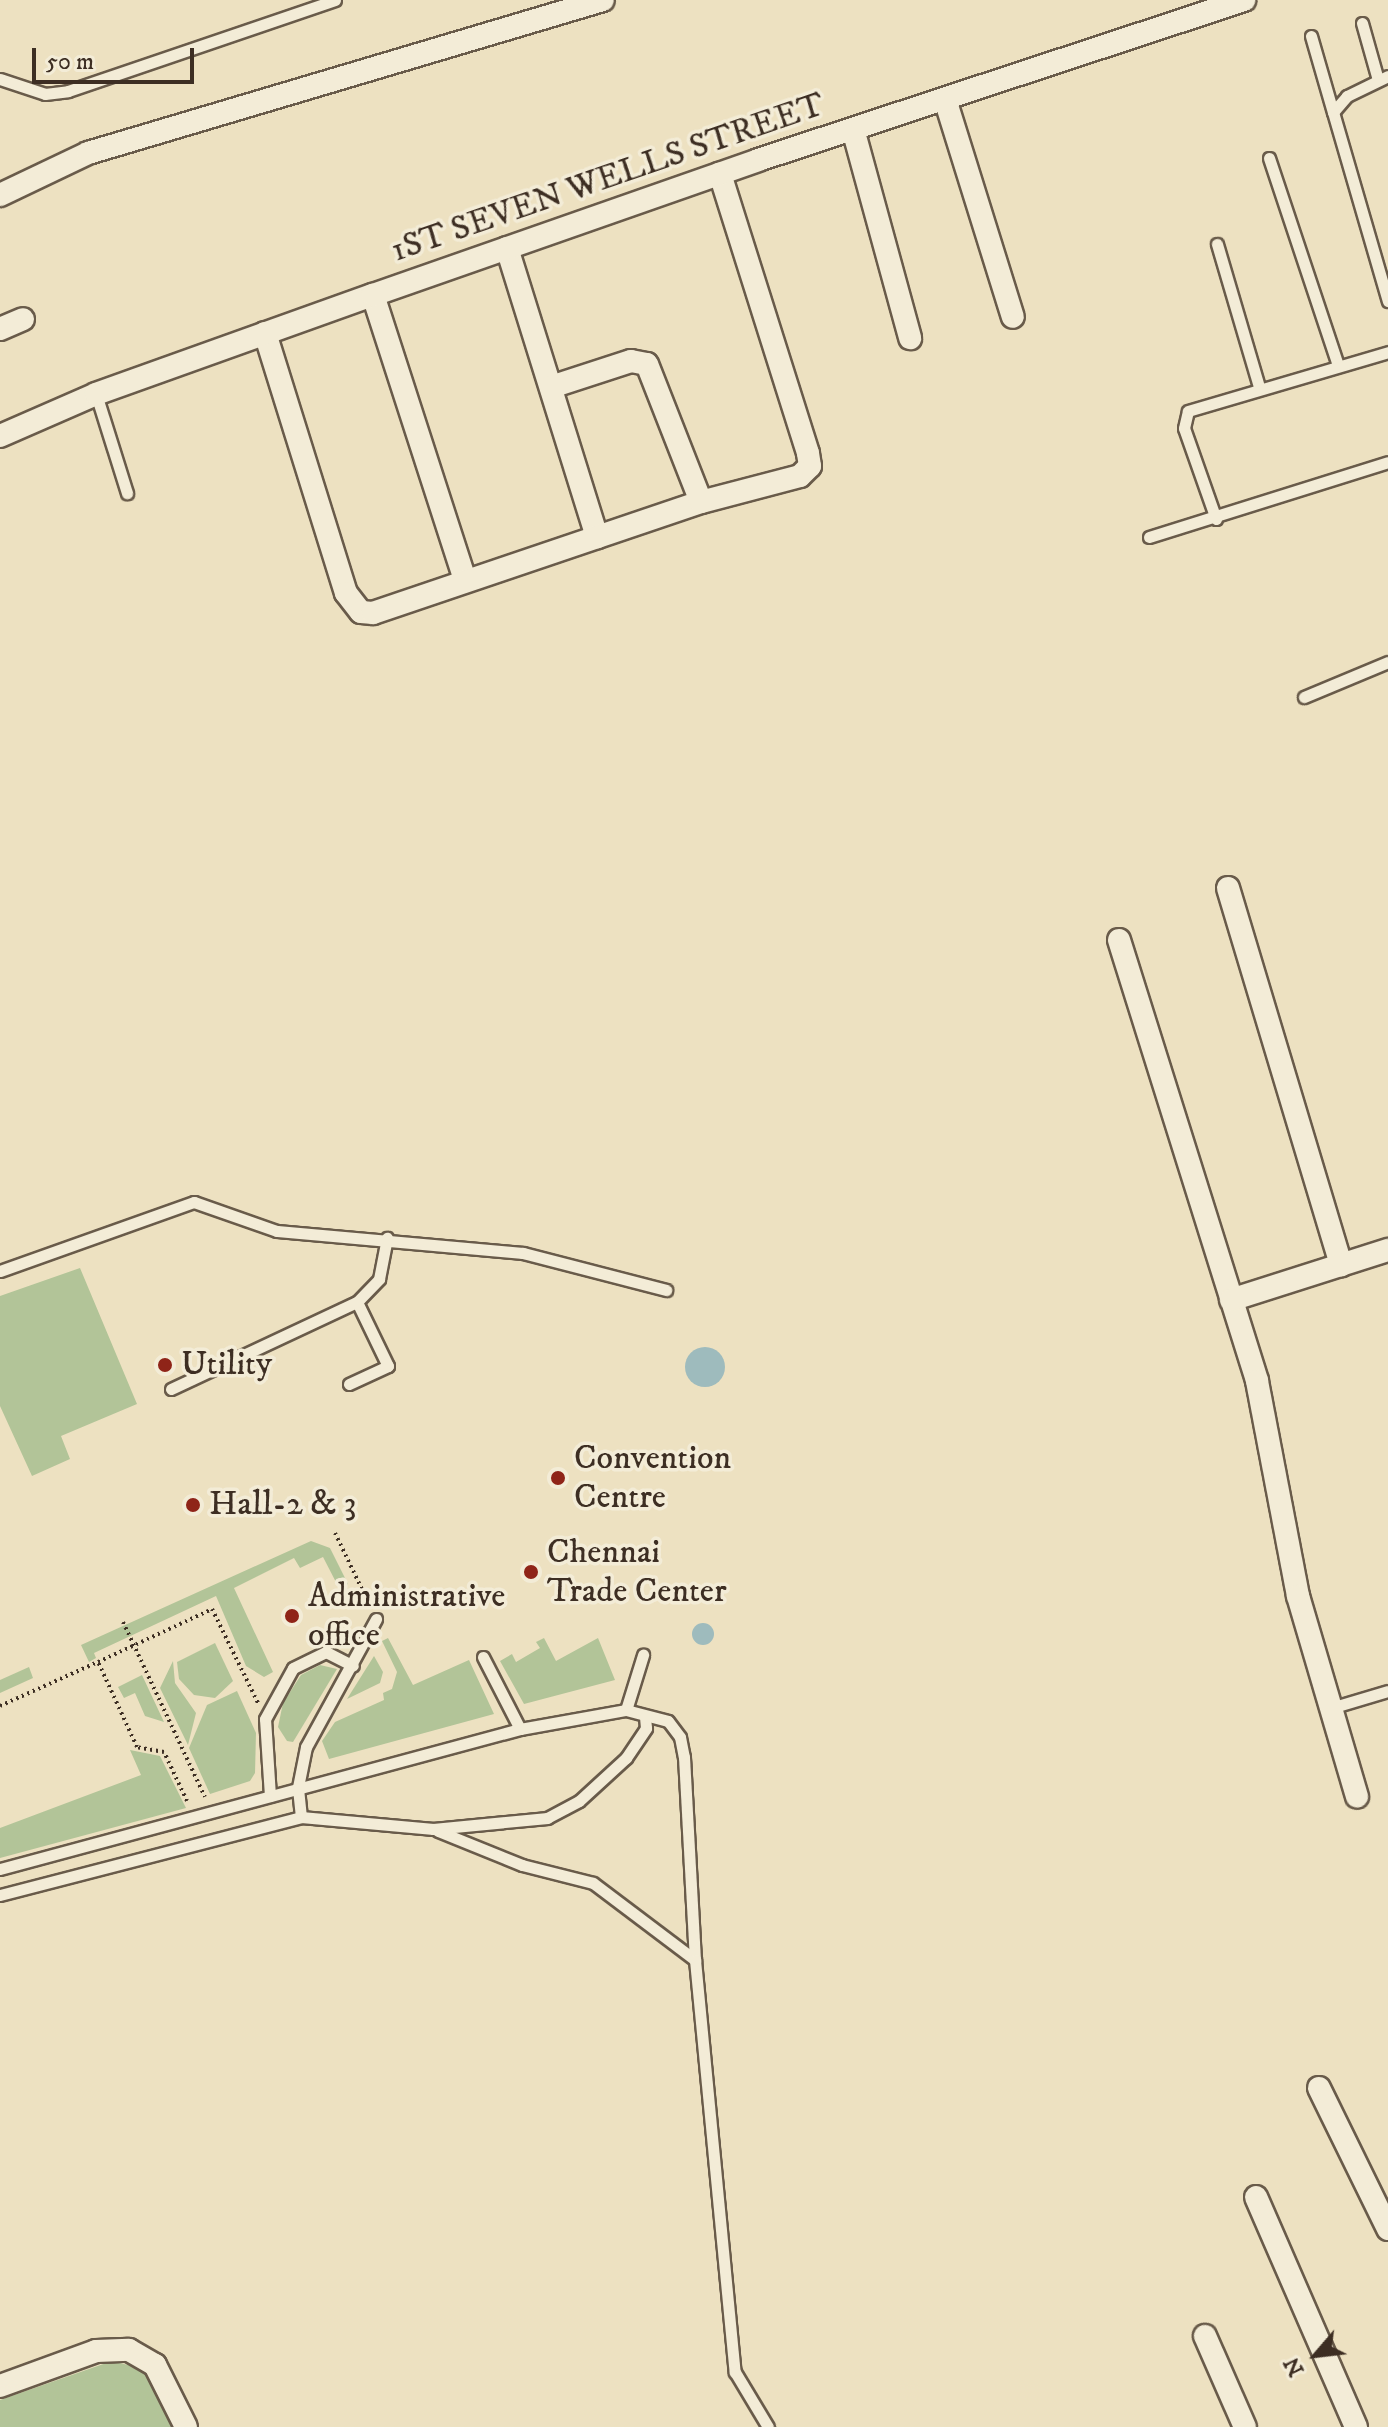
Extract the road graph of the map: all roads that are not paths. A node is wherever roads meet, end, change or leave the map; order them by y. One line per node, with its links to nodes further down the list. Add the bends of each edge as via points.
1 (335, 0): 7 (lane, via 68,91 45,94)
2 (603, 0): 13 (street, via 88,153)
3 (1244, 0): 8 (street, 1ST SEVEN WELLS STREET)
4 (1362, 23): 6 (lane)
5 (1311, 36): 9 (lane)
6 (1383, 78): 9 (lane, via 1347,96)
7 (0, 79)
8 (945, 99): 10 (street, 1ST SEVEN WELLS STREET); 18 (street)
9 (1333, 112): 17 (lane)
10 (853, 129): 12 (street, 1ST SEVEN WELLS STREET); 22 (street)
11 (1269, 158): 24 (lane)
12 (720, 174): 15 (street, 1ST SEVEN WELLS STREET); 31 (street, via 810,466 800,476)
13 (0, 195)
14 (1217, 244): 26 (lane)
15 (507, 248): 16 (street, 1ST SEVEN WELLS STREET); 25 (street)
16 (373, 295): 21 (street, 1ST SEVEN WELLS STREET); 35 (street)
17 (1388, 301)
18 (1013, 317)
19 (23, 319): 20 (street)
20 (0, 329)
21 (265, 333): 27 (street, 1ST SEVEN WELLS STREET); 35 (street, via 352,605 373,613)
22 (910, 338)
23 (1388, 352): 24 (lane)
24 (1338, 365): 26 (lane)
25 (551, 387): 31 (street, via 631,361 647,364); 33 (street)
26 (1259, 387): 32 (lane, via 1198,405 1184,419)
27 (96, 394): 28 (street, 1ST SEVEN WELLS STREET); 30 (lane)
28 (0, 436)
29 (1388, 462): 32 (lane)
30 (127, 493)
31 (701, 502): 33 (street)
32 (1216, 519): 34 (lane)
33 (597, 537): 35 (street)
34 (1149, 537)
35 (465, 580)
36 (1388, 662): 37 (lane)
37 (1304, 697)
38 (1228, 888): 42 (street)
39 (1119, 940): 45 (street)
40 (387, 1238): 43 (lane, via 277,1231 194,1202); 44 (lane, via 523,1253); 46 (lane, via 379,1279)
41 (1388, 1250): 42 (street)
42 (1341, 1265): 45 (street)
43 (0, 1271)
44 (666, 1290)
45 (1231, 1300): 54 (street, via 1264,1409 1293,1571)
46 (357, 1302): 47 (lane, via 388,1366); 48 (lane)
47 (349, 1384)
48 (171, 1389)
49 (376, 1619): 52 (lane)
50 (643, 1655): 55 (lane)
51 (483, 1657): 57 (lane)
52 (353, 1666): 58 (lane, via 306,1747); 59 (lane, via 326,1652 293,1668 265,1719)
53 (1388, 1691): 54 (lane)
54 (1331, 1708): 60 (street)
55 (626, 1710): 56 (lane); 57 (lane)
56 (645, 1717): 62 (lane, via 646,1728 626,1758 579,1801 547,1818); 65 (lane, via 668,1721 680,1737)
57 (520, 1729): 58 (lane)
58 (298, 1787): 59 (lane); 61 (lane)
59 (270, 1796): 63 (lane)
60 (1357, 1796)
61 (301, 1817): 62 (lane); 64 (lane)
62 (433, 1829): 65 (lane, via 522,1865 593,1883)
63 (0, 1869)
64 (0, 1895)
65 (695, 1960): 72 (lane, via 735,2372)
66 (1319, 2088): 68 (street)
67 (1256, 2197): 74 (street)
68 (1388, 2229)
69 (1205, 2336): 73 (street)
70 (0, 2386): 71 (street, via 96,2351 129,2350 155,2365)
71 (186, 2427)
72 (768, 2427)
73 (1245, 2427)
74 (1356, 2427)

